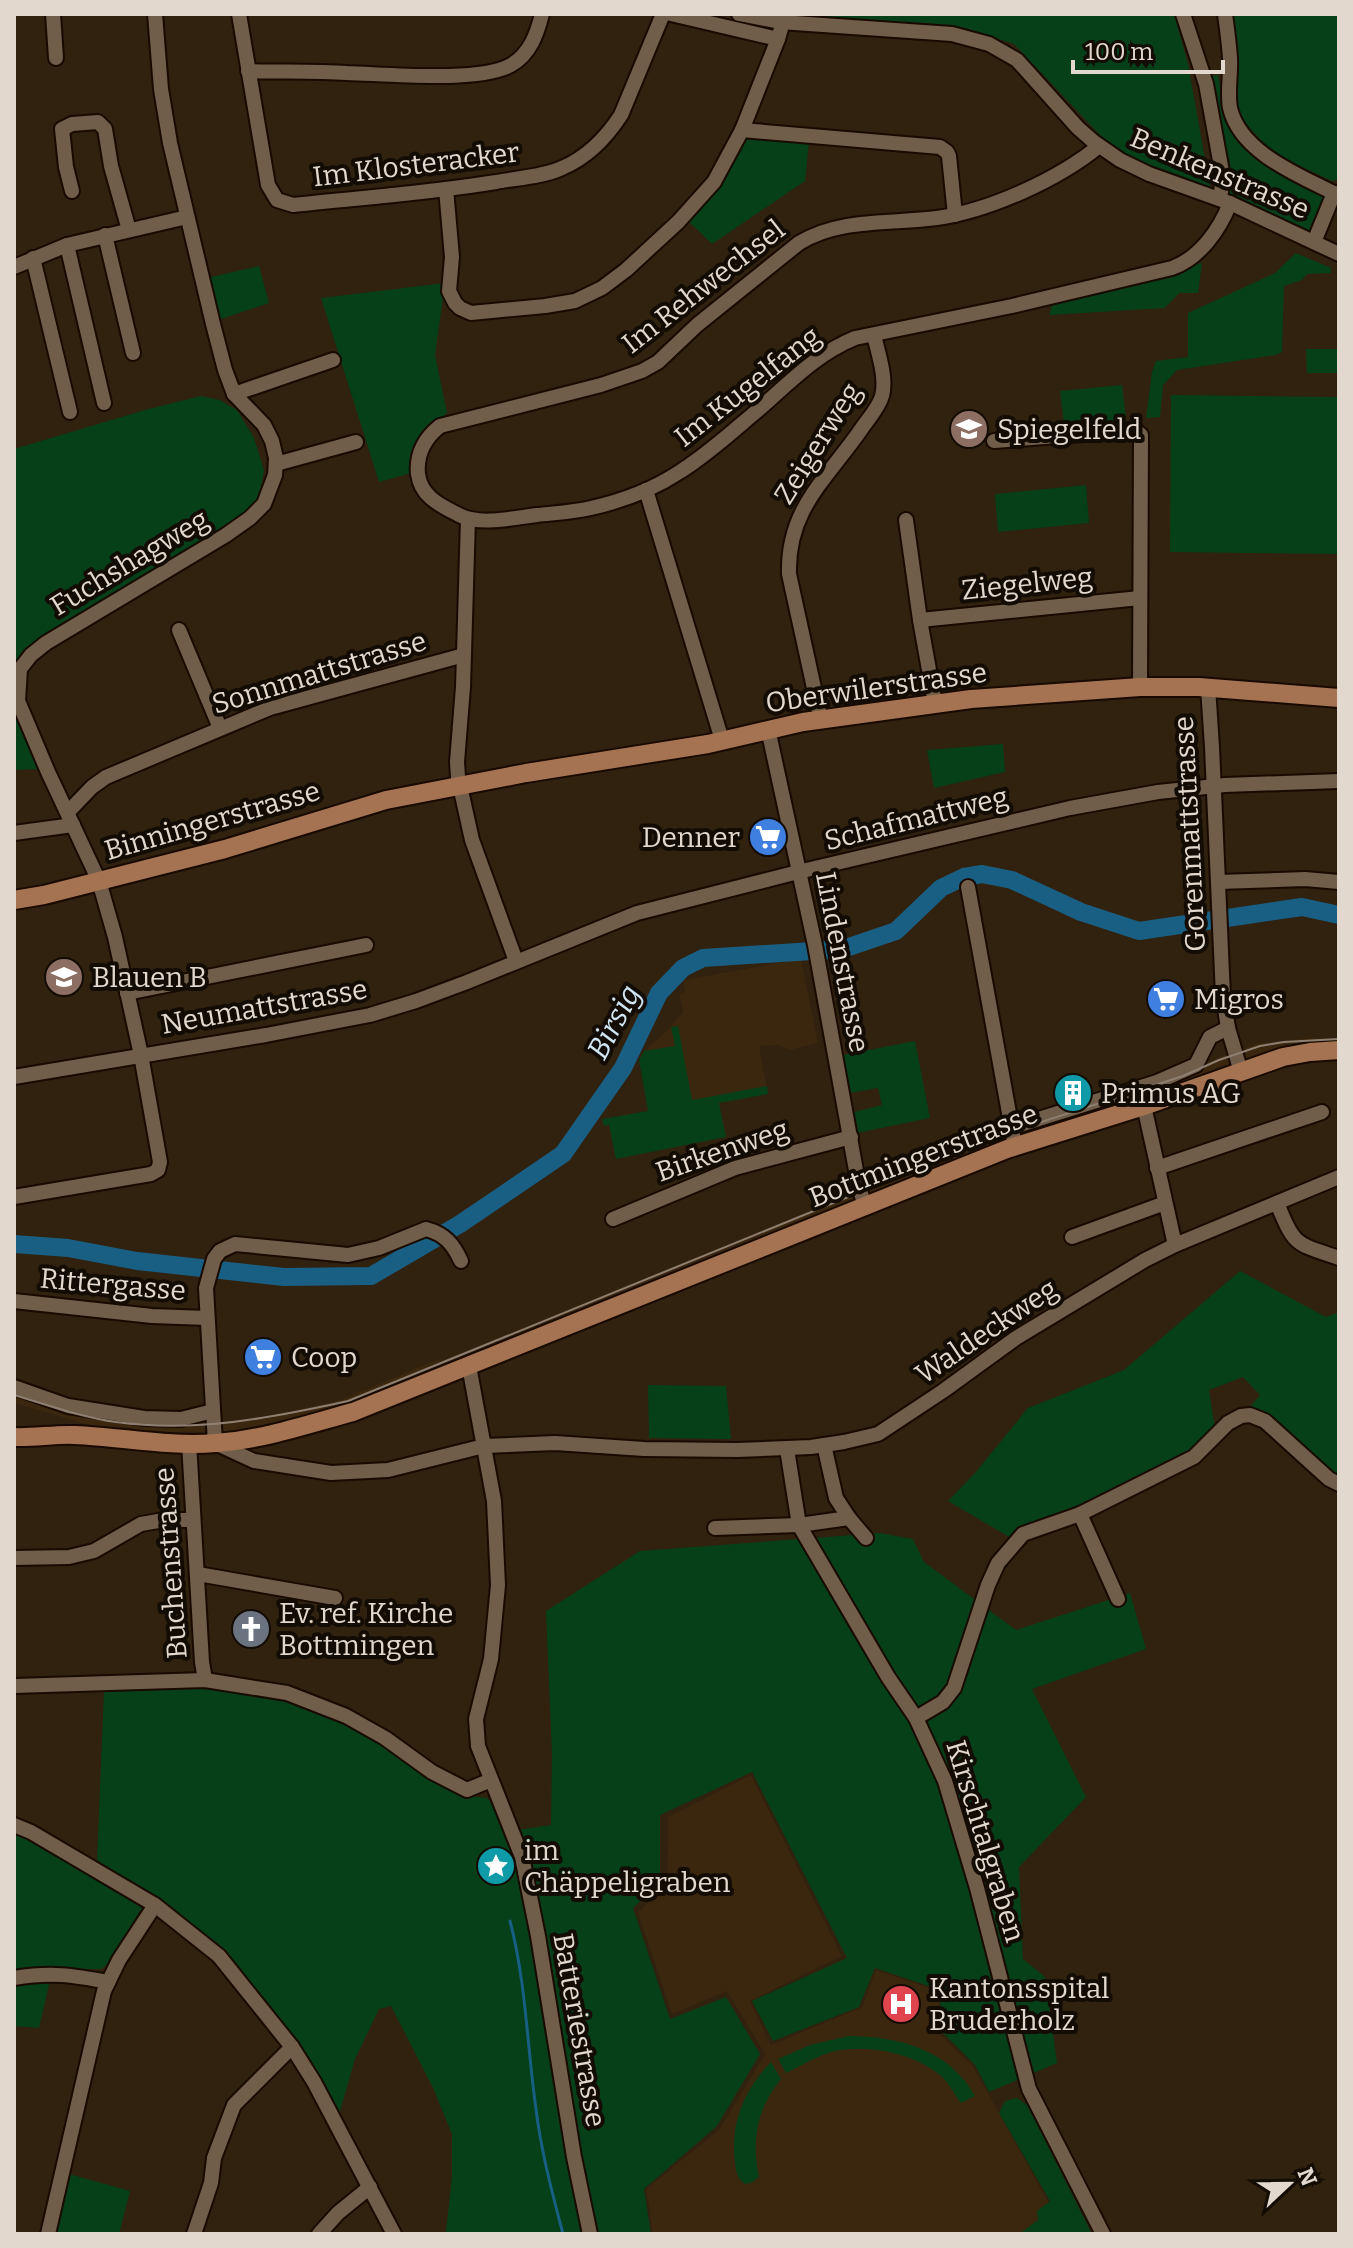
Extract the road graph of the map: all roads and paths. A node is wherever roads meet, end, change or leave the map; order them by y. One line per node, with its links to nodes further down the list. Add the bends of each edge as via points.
1 (53, 14): 12 (street)
2 (155, 14): 21 (street, via 161,89)
3 (239, 14): 13 (street, Im Klosteracker)
4 (542, 14): 13 (street, via 527,52 514,64 487,73)
5 (663, 14): 16 (street, Im Klosteracker, via 621,115 593,150 553,171)
6 (671, 14): 11 (street)
7 (739, 14): 10 (street, Benkenstrasse)
8 (1183, 14): 19 (street, via 1206,84)
9 (1225, 14): 18 (street, via 1229,102 1239,128 1268,159)
10 (783, 22): 11 (street); 15 (street, Benkenstrasse, via 952,34 989,44 1017,60)
11 (778, 39): 14 (street)
12 (56, 58)
13 (248, 71): 16 (street, Im Klosteracker, via 268,185 277,200 293,205)
14 (742, 130): 16 (street, via 714,182 678,222 608,284 575,301 471,313 460,308 449,291); 20 (street, via 940,147 949,156)
15 (1099, 146): 19 (street, Benkenstrasse, via 1149,174); 20 (street, Im Rehwechsel, via 1016,194)
16 (446, 189)
17 (72, 191): 22 (street, via 62,129 98,122 105,129)
18 (1336, 191): 24 (street)
19 (1225, 201): 24 (street, Benkenstrasse); 29 (street, Im Kugelfang, via 1225,216 1207,243 1179,265)
20 (955, 215): 38 (street, Im Rehwechsel, via 814,234 642,371 440,426 422,446)
21 (187, 217): 22 (street); 32 (street)
22 (129, 230): 23 (street)
23 (105, 235): 25 (street); 30 (street)
24 (1314, 242): 26 (street, Benkenstrasse)
25 (67, 245): 27 (street); 33 (street)
26 (1339, 254)
27 (33, 258): 28 (street); 34 (street)
28 (14, 267)
29 (874, 335): 39 (street, Im Kugelfang, via 855,338 819,357 682,471); 50 (street, Zeigerweg, via 882,396 798,516 789,550 789,573)
30 (133, 353)
31 (333, 360): 32 (street)
32 (234, 394): 37 (street, via 264,425)
33 (104, 403)
34 (70, 412)
35 (994, 441): 42 (street, via 1139,432)
36 (356, 442): 37 (street)
37 (276, 464): 58 (street, Fuchshagweg, via 273,486 256,514 46,643 20,669 18,701)
38 (421, 485): 40 (street, Im Kugelfang, via 435,502)
39 (646, 490): 40 (street, Im Kugelfang, via 587,509); 53 (street)
40 (468, 519): 45 (street)
41 (906, 520): 43 (street)
42 (1140, 598): 43 (street, Ziegelweg); 46 (street)
43 (920, 620): 49 (street)
44 (179, 630): 51 (street)
45 (464, 655): 51 (street, Sonnmattstrasse, via 270,708); 55 (street)
46 (1140, 687): 47 (main road, Oberwilerstrasse); 49 (main road, Oberwilerstrasse)
47 (1208, 687): 48 (main road, Oberwilerstrasse); 56 (street, Gorenmattstrasse)
48 (1339, 698)
49 (935, 703): 50 (main road, Oberwilerstrasse)
50 (821, 720): 52 (main road, Oberwilerstrasse)
51 (220, 728): 58 (street, Sonnmattstrasse, via 106,777)
52 (768, 729): 53 (main road, Oberwilerstrasse); 60 (street, Lindenstrasse)
53 (722, 740): 55 (main road, Oberwilerstrasse)
54 (1339, 781): 56 (street, Schafmattweg)
55 (459, 785): 57 (main road, Oberwilerstrasse); 67 (street, via 472,840)
56 (1214, 786): 60 (street, Schafmattweg, via 1070,808); 62 (street, Gorenmattstrasse)
57 (426, 792): 61 (main road, Binningerstrasse)
58 (70, 818): 59 (street); 61 (street, Fuchshagweg)
59 (14, 833)
60 (798, 872): 67 (street, Schafmattweg, via 620,918); 76 (street, Lindenstrasse)
61 (99, 881): 65 (main road, Binningerstrasse); 68 (street, Fuchshagweg)
62 (1218, 882): 63 (street); 69 (street, Gorenmattstrasse)
63 (1339, 882)
64 (968, 887): 77 (street)
65 (14, 900)
66 (366, 945): 68 (street)
67 (516, 961): 71 (street, Neumattstrasse, via 370,1015)
68 (127, 993): 71 (street, Fuchshagweg)
69 (1228, 1028): 72 (street, Gorenmattstrasse); 77 (street, Bottmingerstrasse, via 1210,1037 1196,1065)
70 (1339, 1050): 72 (main road, Bottmingerstrasse, via 1296,1054)
71 (141, 1055): 73 (street, Neumattstrasse); 80 (street, Fuchshagweg, via 158,1170)
72 (1241, 1072): 74 (main road, Bottmingerstrasse)
73 (14, 1077)
74 (1144, 1106): 77 (main road, Bottmingerstrasse); 78 (street)
75 (1322, 1112): 78 (street)
76 (851, 1137): 83 (street, Lindenstrasse); 84 (street, Birkenweg, via 735,1168)
77 (1012, 1137): 83 (main road, Bottmingerstrasse)
78 (1157, 1168): 81 (street)
79 (1339, 1177): 82 (street, Waldeckweg)
80 (14, 1197)
81 (1165, 1203): 85 (street); 86 (street)
82 (1277, 1203): 86 (street, Waldeckweg); 87 (street, via 1295,1240)
83 (865, 1206): 91 (main road, Bottmingerstrasse)
84 (613, 1219)
85 (1072, 1237)
86 (1175, 1245): 97 (street, Waldeckweg, via 1016,1338 878,1434)
87 (1339, 1258)
88 (461, 1261): 90 (street, via 449,1240 426,1229 348,1255 235,1244 214,1259 206,1288)
89 (14, 1301): 90 (street, Rittergasse)
90 (207, 1318): 93 (street)
91 (469, 1366): 96 (main road, Bottmingerstrasse, via 353,1412); 98 (street, Batteriestrasse)
92 (14, 1387): 93 (street, via 68,1406 144,1418 181,1419)
93 (213, 1411): 96 (street)
94 (14, 1437): 95 (main road, Bottmingerstrasse, via 47,1434)
95 (189, 1443): 96 (main road, Bottmingerstrasse); 103 (street, Buchenstrasse)
96 (215, 1443): 98 (street, Waldeckweg, via 254,1461 331,1473 388,1470)
97 (824, 1445): 99 (street, Waldeckweg); 102 (street, via 836,1498)
98 (484, 1446): 99 (street, Waldeckweg); 114 (street, Batteriestrasse, via 494,1501 498,1585 491,1659 476,1719 478,1746)
99 (787, 1449): 104 (street, Kirschtalgraben)
100 (1339, 1484): 101 (street, via 1265,1421 1241,1416 1194,1457)
101 (1080, 1514): 110 (street); 113 (street, via 1023,1534 998,1563 954,1688 943,1702)
102 (849, 1518): 104 (street); 106 (street)
103 (193, 1520): 107 (street, via 141,1524 94,1551 69,1557); 108 (street, Buchenstrasse)
104 (799, 1525): 105 (street); 113 (street, Kirschtalgraben)
105 (715, 1528)
106 (866, 1538)
107 (14, 1558)
108 (198, 1574): 109 (street); 111 (street, Buchenstrasse)
109 (335, 1598)
110 (1118, 1599)
111 (205, 1680): 112 (street); 114 (street, via 287,1693 346,1716 467,1790)
112 (14, 1686)
113 (916, 1718): 126 (street, Kirschtalgraben, via 957,1818 1029,2089)
114 (491, 1780): 125 (street, Batteriestrasse, via 522,1857)
115 (14, 1825): 116 (street)
116 (155, 1905): 118 (street); 119 (street, via 219,1956)
117 (14, 1978): 118 (street, via 67,1974)
118 (108, 1982): 121 (street)
119 (292, 2047): 120 (street); 122 (street, via 234,2105)
120 (370, 2187): 123 (street); 124 (street)
121 (48, 2234)
122 (194, 2234)
123 (319, 2234)
124 (394, 2234)
125 (590, 2234)
126 (1103, 2234)

